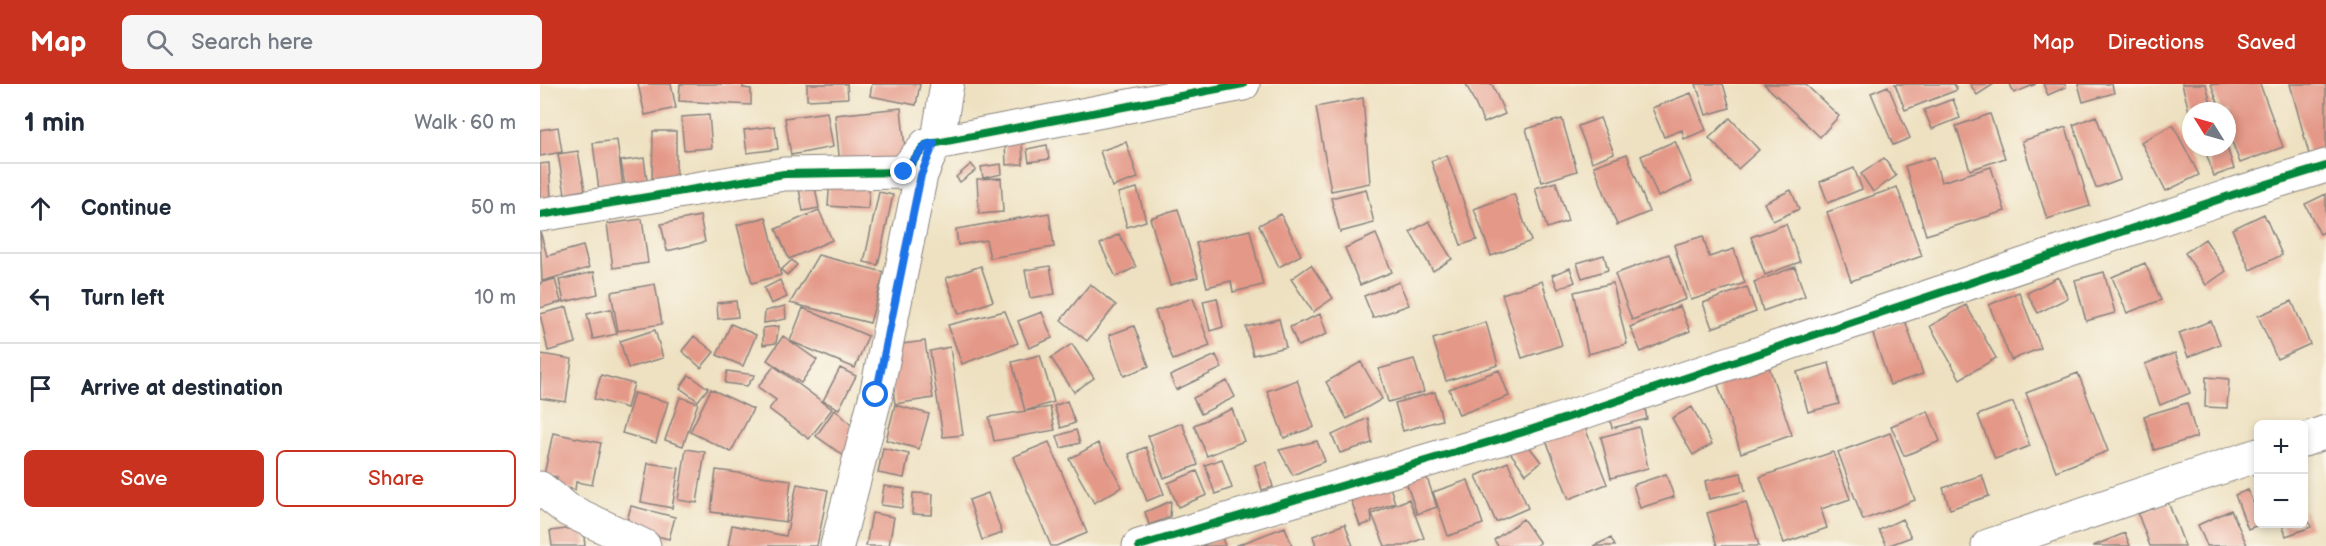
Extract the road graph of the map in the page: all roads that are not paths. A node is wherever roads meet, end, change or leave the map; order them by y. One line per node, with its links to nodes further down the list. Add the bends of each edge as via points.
1 (947, 84): 3 (street)
2 (1243, 84): 3 (street)
3 (934, 143): 5 (street, via 926,145 904,172 784,174); 11 (street, via 921,175 876,395)
4 (2326, 166): 12 (street, via 1533,429)
5 (540, 215)
6 (2326, 432): 7 (street)
7 (2308, 439)
8 (2254, 457): 13 (street)
9 (540, 488): 10 (street, via 568,510)
10 (644, 546)
11 (837, 546)
12 (1139, 546)
13 (1988, 546)

